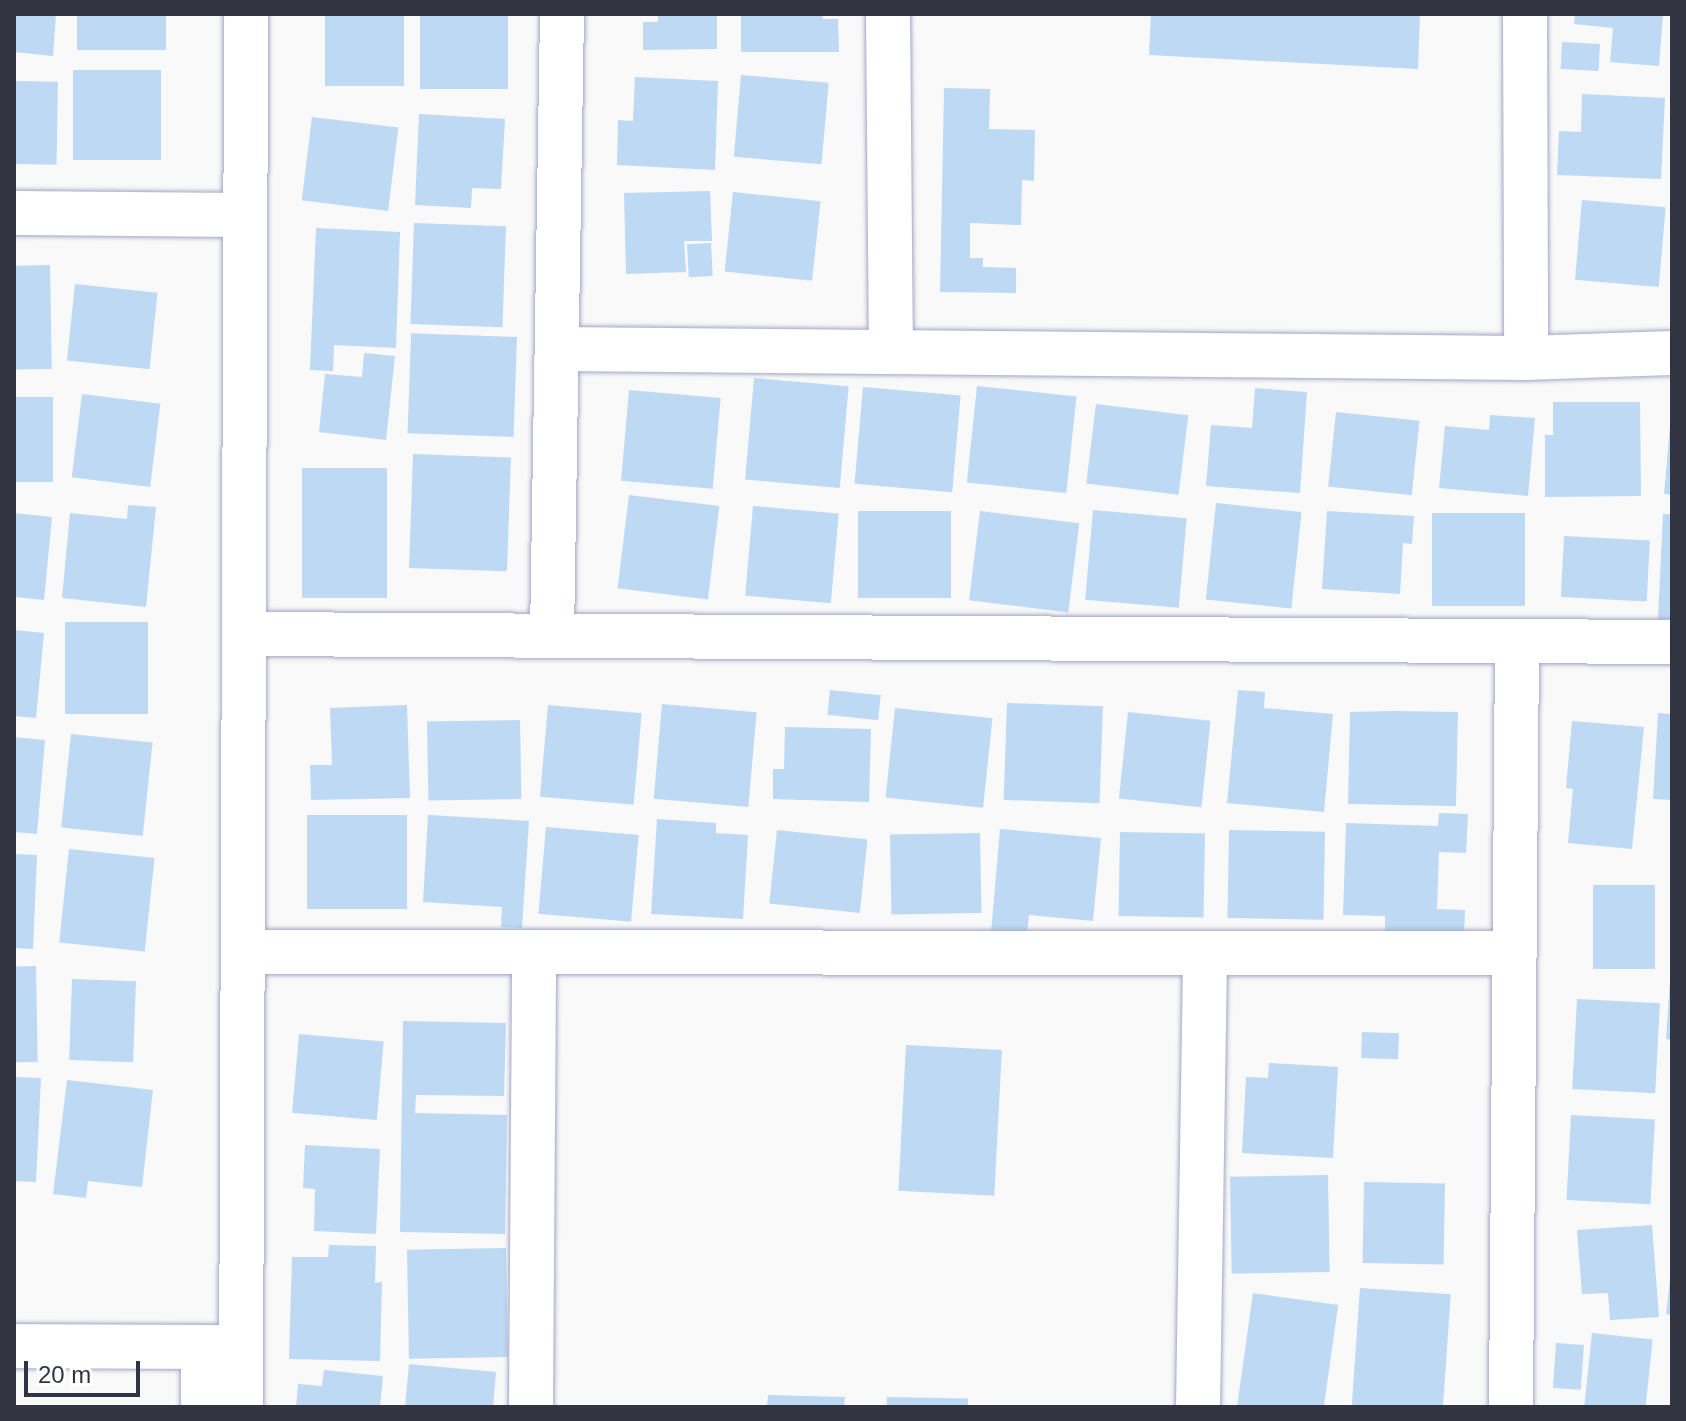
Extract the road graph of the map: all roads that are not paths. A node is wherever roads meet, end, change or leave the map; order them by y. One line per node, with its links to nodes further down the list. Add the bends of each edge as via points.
1 (246, 14): 6 (street)
2 (562, 14): 7 (street)
3 (888, 14): 8 (street)
4 (1525, 14): 10 (street)
5 (14, 213): 6 (street)
6 (245, 215): 11 (street)
7 (557, 349): 8 (street); 12 (street)
8 (891, 352): 10 (street)
9 (1672, 353): 10 (street)
10 (1526, 358)
11 (244, 634): 12 (street); 15 (street)
12 (552, 636): 13 (street)
13 (1517, 642): 14 (street); 18 (street)
14 (1672, 642)
15 (243, 952): 16 (street); 20 (street)
16 (534, 952): 17 (street); 23 (street)
17 (1205, 953): 18 (street); 24 (street)
18 (1514, 953): 25 (street)
19 (14, 1346): 20 (street)
20 (222, 1348): 21 (street); 22 (street)
21 (203, 1407)
22 (241, 1407)
23 (531, 1407)
24 (1198, 1407)
25 (1511, 1407)

